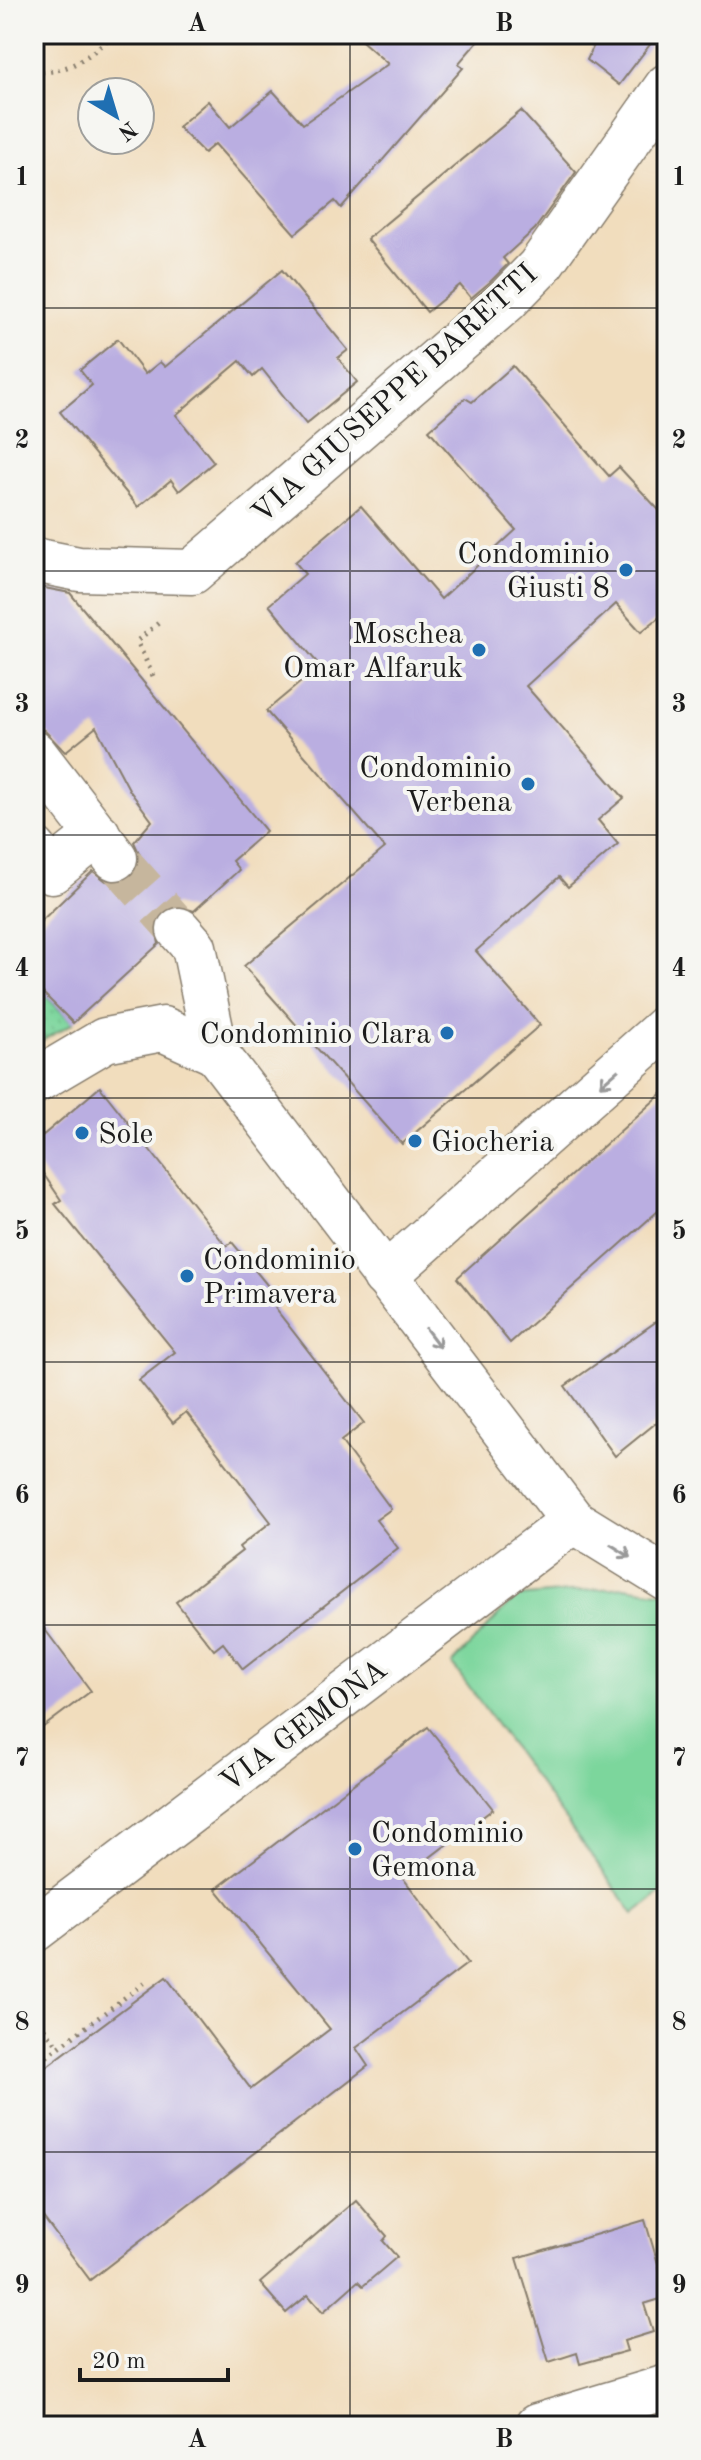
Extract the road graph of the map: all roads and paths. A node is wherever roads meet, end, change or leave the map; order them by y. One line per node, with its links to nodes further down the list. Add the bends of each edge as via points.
1 (113, 34): 2 (path, via 87,60 56,72)
2 (34, 72)
3 (667, 86): 5 (street, VIA GIUSEPPE BARETTI, via 539,267 507,300)
4 (34, 560): 5 (street, via 79,569)
5 (192, 572): 6 (path, via 167,616 137,641)
6 (153, 676)
7 (34, 753): 8 (street, via 106,846 52,871)
8 (34, 849)
9 (179, 930): 11 (street, via 194,947)
10 (667, 1026): 13 (street, one-way to 13)
11 (216, 1053): 12 (street, via 163,1029 105,1040); 13 (street)
12 (34, 1082)
13 (385, 1276): 14 (street, one-way to 14)
14 (573, 1521): 15 (street, one-way to 15); 16 (street, VIA GEMONA)
15 (667, 1579)
16 (34, 1930)
17 (147, 1981): 19 (path)
18 (34, 2016): 19 (path)
19 (59, 2047): 20 (path)
20 (34, 2066)
21 (667, 2387): 22 (street)
22 (537, 2426)

